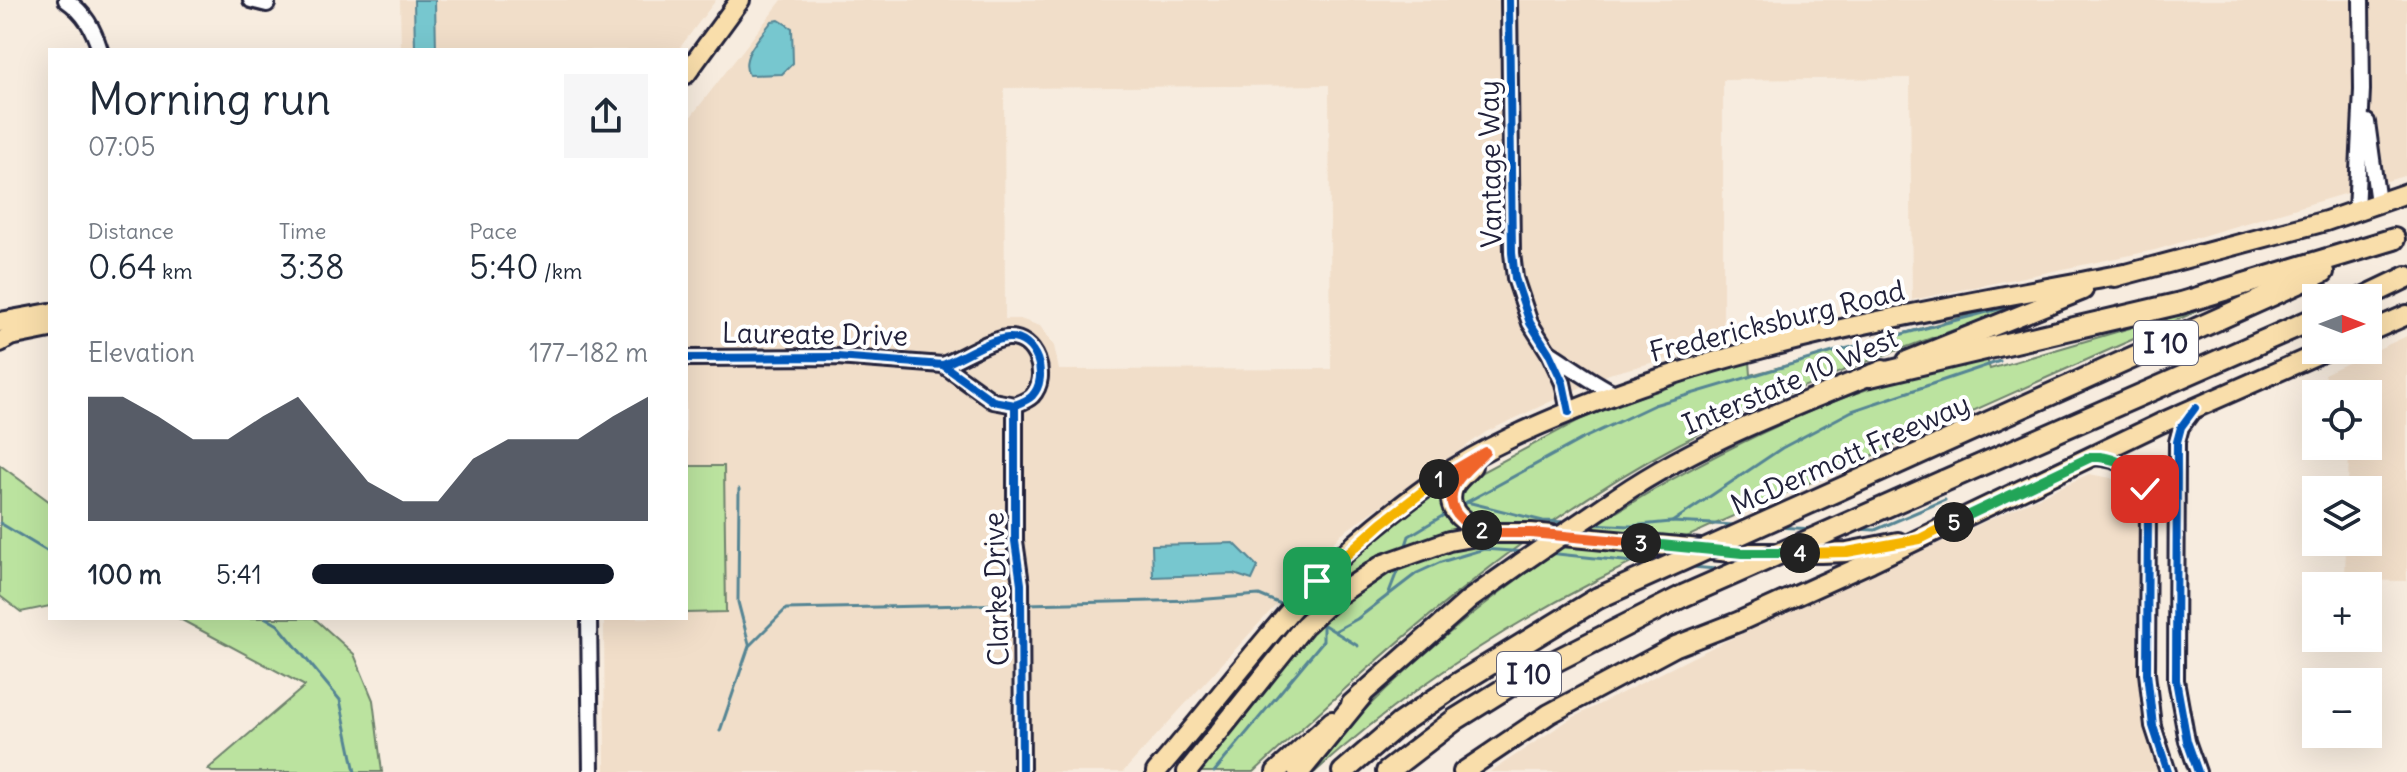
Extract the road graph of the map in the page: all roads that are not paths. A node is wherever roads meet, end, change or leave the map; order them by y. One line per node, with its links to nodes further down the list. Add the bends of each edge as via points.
1 (66, 0): 7 (street, via 91,25)
2 (251, 0): 6 (street)
3 (740, 0): 8 (main road)
4 (1509, 0): 24 (street, Vantage Way, via 1512,253 1530,323)
5 (2361, 0): 9 (street)
6 (267, 4)
7 (99, 48)
8 (688, 71)
9 (2362, 90): 11 (street); 12 (street)
10 (2407, 193): 11 (main road, Interstate 10 West)
11 (2378, 203): 12 (main road, Interstate 10 West)
12 (2356, 211): 14 (main road, Interstate 10 West)
13 (2400, 236): 28 (highway, via 2181,303); 45 (highway, McDermott Freeway / I 10, bridge, via 1598,598 1459,683)
14 (2124, 274): 28 (main road, Interstate 10 West); 29 (main road, Fredericksburg Road, via 1770,347)
15 (2407, 277): 16 (highway)
16 (2382, 289)
17 (48, 313): 19 (main road)
18 (2407, 315): 21 (main road)
19 (0, 322)
20 (2302, 324): 46 (highway, I 10, bridge, via 1683,596 1522,678 1456,719)
21 (2382, 326)
22 (48, 330): 23 (main road)
23 (0, 342)
24 (1549, 353): 29 (street, Vantage Way); 32 (street, Vantage Way)
25 (688, 358): 27 (street, Laureate Drive, via 837,357)
26 (2302, 361): 31 (main road)
27 (943, 365): 30 (street, Laureate Drive, via 993,401); 30 (street, Laureate Drive, via 994,342 1021,340 1038,360 1040,373 1032,396)
28 (1870, 376): 38 (main road, Interstate 10 West, bridge, via 1713,441 1634,485 1470,599)
29 (1616, 394): 32 (main road, Fredericksburg Road)
30 (1015, 405): 40 (street, Clarke Drive)
31 (2195, 408): 34 (main road); 49 (street, via 2177,442 2176,680)
32 (1569, 412): 33 (main road, Fredericksburg Road)
33 (1485, 452): 35 (main road, via 1454,485 1452,505 1465,523); 41 (main road, Fredericksburg Road, via 1436,481 1317,581)
34 (2091, 457): 36 (main road); 48 (street, via 2131,468 2145,489 2147,673 2153,726)
35 (1493, 533): 36 (main road, via 1742,553 1847,552); 42 (main road, via 1449,541 1384,564 1338,595 1304,626)
36 (1920, 539): 47 (main road, via 1662,653 1549,714)
37 (589, 620): 39 (street)
38 (1361, 696): 43 (main road, Interstate 10 West); 44 (highway)
39 (591, 772)
40 (1022, 772)
41 (1156, 772)
42 (1187, 772)
43 (1276, 772)
44 (1299, 772)
45 (1343, 772)
46 (1387, 772)
47 (1463, 772)
48 (2168, 772)
49 (2198, 772)

